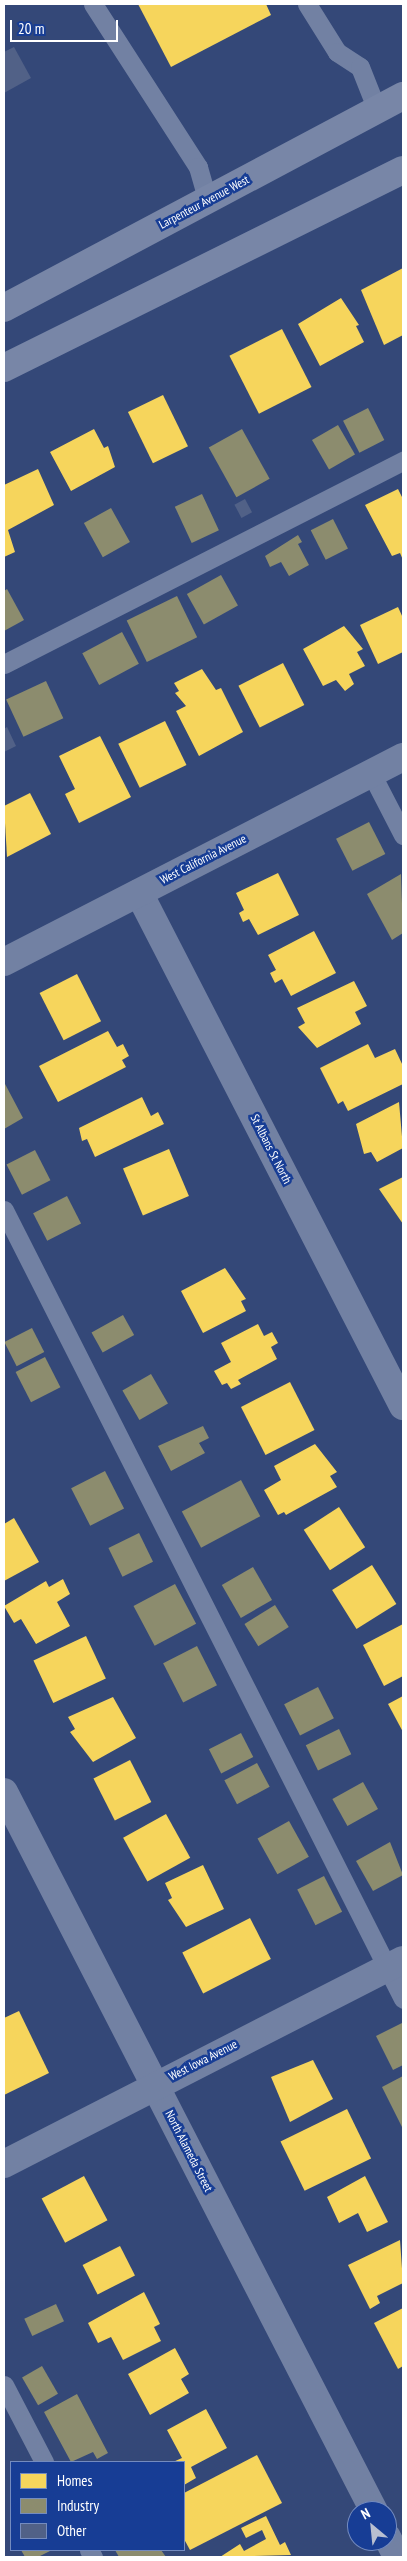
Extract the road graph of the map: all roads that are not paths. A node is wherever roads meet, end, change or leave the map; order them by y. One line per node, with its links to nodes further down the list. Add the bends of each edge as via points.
1 (93, 4): 6 (lane, via 198,167)
2 (307, 4): 4 (lane, via 337,52 360,67)
3 (403, 96): 4 (main road, Larpenteur Avenue West)
4 (377, 110): 6 (main road, Larpenteur Avenue West)
5 (403, 170): 8 (main road)
6 (208, 200): 7 (main road, Larpenteur Avenue West)
7 (4, 308)
8 (4, 368)
9 (403, 461): 10 (lane)
10 (4, 664)
11 (403, 757): 12 (street, West California Avenue)
12 (371, 773): 13 (lane); 14 (street, West California Avenue)
13 (403, 835)
14 (139, 893): 15 (street, West California Avenue); 17 (street, St Albans St North)
15 (4, 962)
16 (4, 1210): 19 (lane)
17 (403, 1406)
18 (4, 1792): 21 (street, North Alameda Street)
19 (395, 1964): 20 (lane); 21 (street, West Iowa Avenue)
20 (403, 1999)
21 (155, 2084): 22 (street, West Iowa Avenue); 25 (street, North Alameda Street)
22 (4, 2164)
23 (4, 2385): 24 (lane)
24 (43, 2461)
25 (369, 2501)

